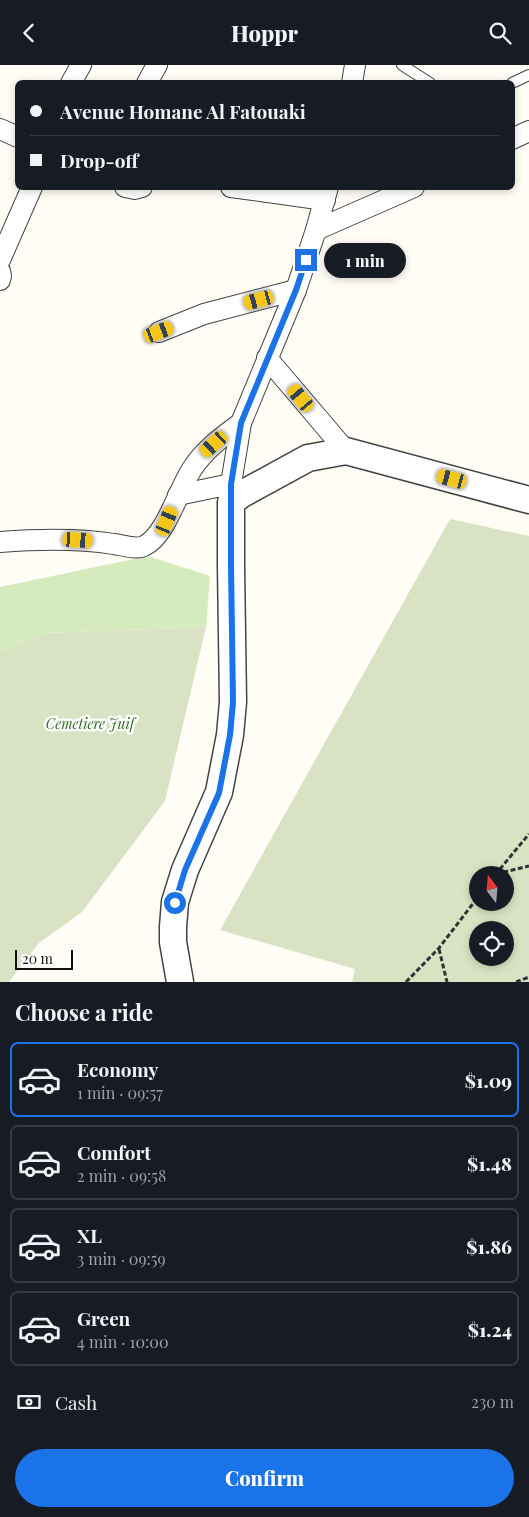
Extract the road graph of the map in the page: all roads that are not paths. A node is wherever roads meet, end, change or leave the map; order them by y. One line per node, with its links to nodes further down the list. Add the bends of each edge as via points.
1 (81, 65): 6 (street)
2 (156, 65): 7 (street)
3 (355, 65): 8 (street)
4 (402, 65): 9 (lane)
5 (529, 75): 10 (lane)
6 (72, 80)
7 (148, 80)
8 (352, 80)
9 (425, 80)
10 (515, 82)
11 (0, 129): 13 (street)
12 (529, 131): 14 (street)
13 (15, 136)
14 (515, 138)
15 (31, 190): 20 (street)
16 (272, 190): 18 (street)
17 (407, 190): 19 (street)
18 (327, 194): 19 (street)
19 (316, 230): 23 (street)
20 (0, 260)
21 (0, 271): 22 (street)
22 (0, 280)
23 (296, 290): 24 (street, via 204,314); 25 (street)
24 (159, 332)
25 (267, 358): 26 (street); 27 (street)
26 (241, 423): 28 (street); 29 (street, via 205,452)
27 (346, 451): 28 (street, via 308,458 242,494); 30 (street)
28 (231, 493): 29 (street); 32 (street, via 233,702 230,735 219,793 185,870 175,903 173,943)
29 (178, 495): 31 (street, via 167,521 141,547 65,539)
30 (529, 500)
31 (0, 542)
32 (180, 982)

